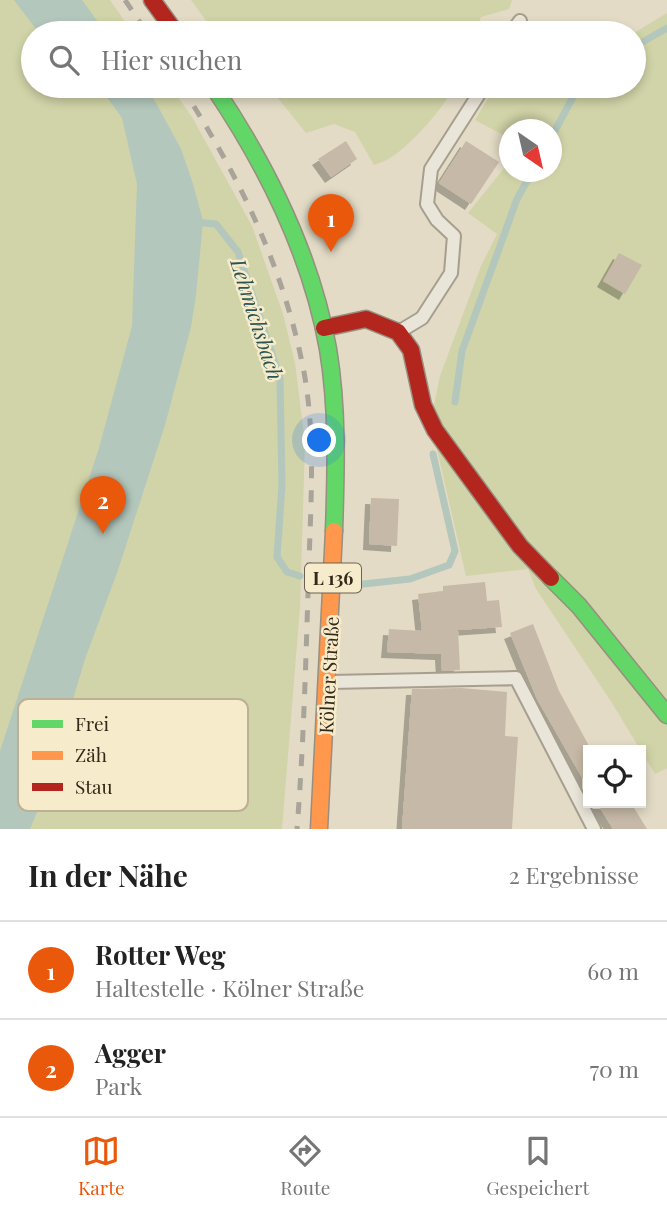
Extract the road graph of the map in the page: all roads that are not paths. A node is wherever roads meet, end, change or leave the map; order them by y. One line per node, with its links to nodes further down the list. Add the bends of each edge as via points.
1 (152, 0): 2 (main road)
2 (167, 21)
3 (221, 98): 5 (main road, Kölner Straße / L 136, via 282,201)
4 (476, 98): 6 (lane, via 431,169 427,204 454,236 451,273 422,318)
5 (324, 328): 6 (main road, via 366,320); 7 (main road, Kölner Straße / L 136, via 336,442)
6 (398, 332): 8 (main road, via 411,349 423,405 435,430 474,486)
7 (327, 683): 9 (main road, Kölner Straße / L 136); 10 (lane, via 516,678)
8 (667, 715)
9 (319, 829)
10 (594, 829)

